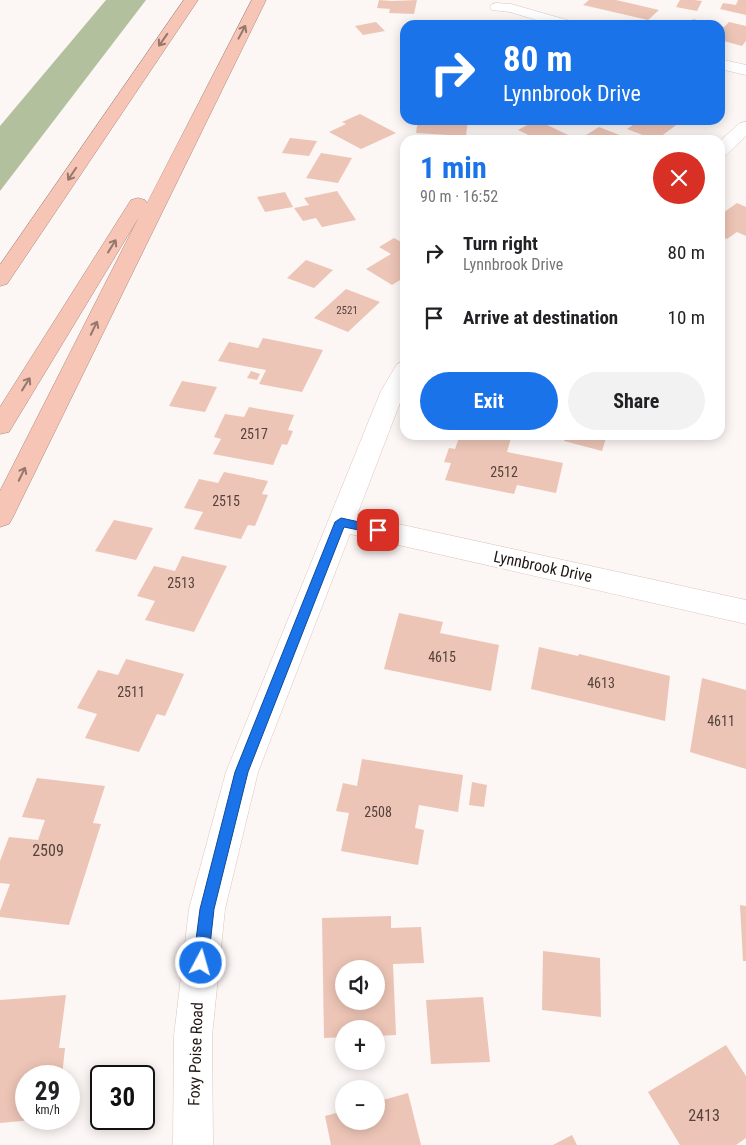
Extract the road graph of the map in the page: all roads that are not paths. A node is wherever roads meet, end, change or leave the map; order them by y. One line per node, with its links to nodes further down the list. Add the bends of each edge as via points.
1 (191, 0): 10 (highway, one-way to 10)
2 (260, 0): 5 (highway, one-way to 2)
3 (497, 7): 4 (street)
4 (552, 20)
5 (225, 65): 12 (highway, one-way to 5); 13 (highway, one-way to 5)
6 (725, 65): 7 (street)
7 (746, 70)
8 (746, 126): 9 (street)
9 (725, 146)
10 (0, 280)
11 (400, 377): 14 (street, Foxy Poise Road)
12 (0, 426)
13 (0, 517)
14 (341, 522): 15 (street, Lynnbrook Drive); 16 (street, Foxy Poise Road, via 242,772 207,909 193,1036)
15 (746, 612)
16 (193, 1145)

